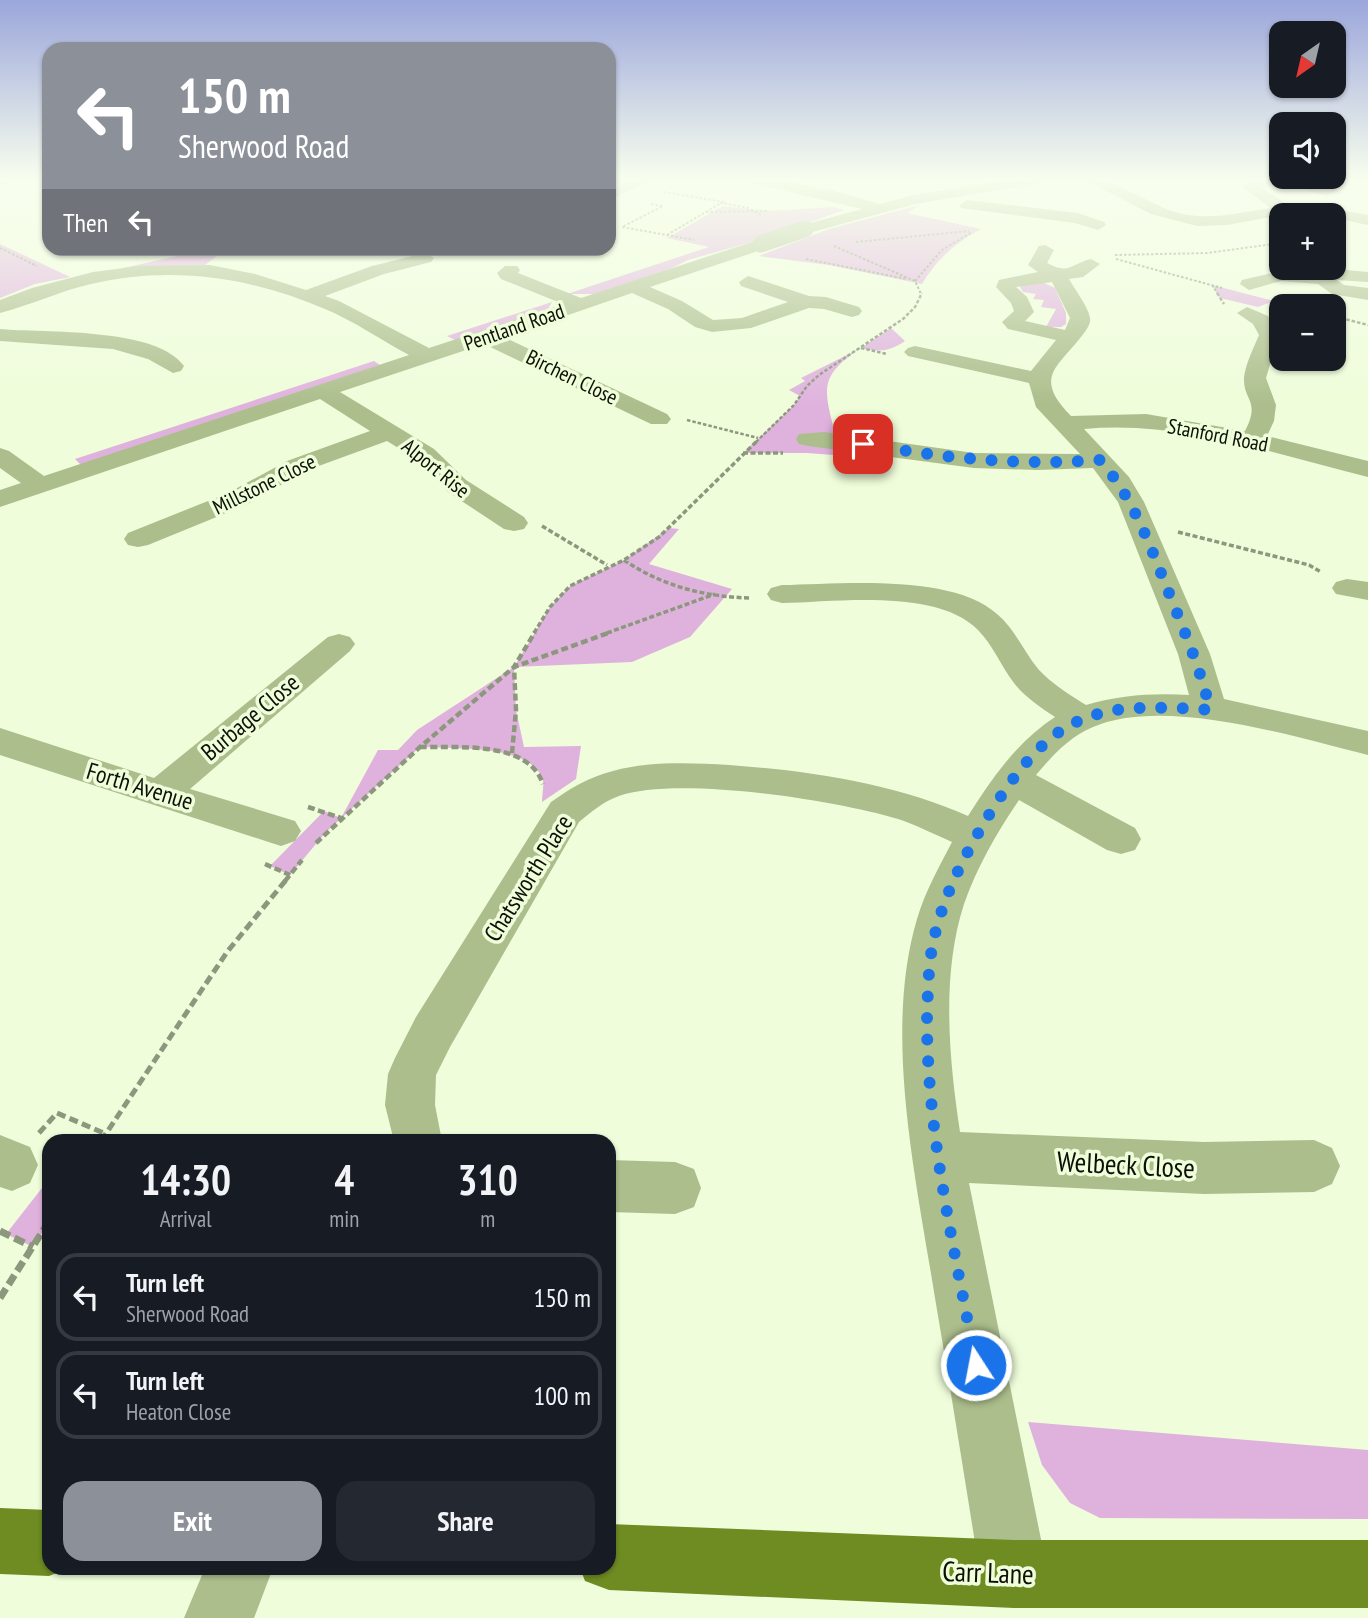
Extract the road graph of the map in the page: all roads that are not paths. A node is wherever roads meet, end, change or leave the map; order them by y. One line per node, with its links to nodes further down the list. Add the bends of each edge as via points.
1 (727, 256): 15 (street, Pentland Road, bridge)
2 (1042, 256): 9 (street, via 1037,265)
3 (99, 257): 8 (street)
4 (425, 257): 17 (street)
5 (1091, 264): 9 (street, via 1077,273)
6 (1346, 269): 10 (street)
7 (511, 270): 19 (street, via 507,275)
8 (116, 274): 17 (street, via 210,270); 20 (street, via 65,284)
9 (1058, 276): 25 (street, via 1080,318); 25 (street, via 1005,287 1024,312 1012,322)
10 (1368, 277)
11 (1269, 279): 14 (street)
12 (1324, 280): 16 (street, via 1339,290)
13 (748, 282): 18 (street)
14 (1249, 284)
15 (633, 287): 18 (street, via 712,326 744,324); 19 (street, Pentland Road)
16 (1368, 294)
17 (306, 297): 27 (street, via 348,312)
18 (807, 302): 21 (street)
19 (580, 304): 24 (street, Pentland Road)
20 (0, 307)
21 (852, 312)
22 (1247, 313): 35 (street, via 1261,320 1269,335 1255,378 1264,405)
23 (0, 335): 28 (street, via 127,344 154,353)
24 (485, 336): 27 (street, Pentland Road); 31 (street, Birchen Close)
25 (1070, 337): 29 (street)
26 (915, 352): 29 (street)
27 (427, 356): 30 (street, Pentland Road)
28 (173, 366)
29 (1039, 379): 32 (street, via 1044,402)
30 (322, 391): 33 (street, Alport Rise); 39 (street, Pentland Road)
31 (659, 419)
32 (1065, 424): 35 (street, Stanford Road, via 1145,421); 37 (street)
33 (390, 432): 41 (street, Alport Rise, via 425,454 466,494); 42 (street, Millstone Close, via 296,466 237,499)
34 (808, 439): 37 (street, via 998,463)
35 (1252, 441): 38 (street, Stanford Road)
36 (0, 456): 39 (street)
37 (1100, 460): 45 (street, via 1120,483 1140,523 1194,653)
38 (1368, 469)
39 (40, 485): 40 (street, Pentland Road)
40 (0, 499)
41 (514, 523)
42 (138, 539)
43 (782, 594): 46 (street, via 927,596 957,604 981,615 1027,677)
44 (339, 643): 50 (street, Burbage Close)
45 (1210, 710): 46 (street, via 1128,707); 47 (street)
46 (1081, 718): 49 (street, via 1032,755)
47 (1368, 743)
48 (6, 751): 50 (street, Forth Avenue)
49 (1014, 780): 52 (street); 53 (street)
50 (162, 792): 51 (street, Forth Avenue)
51 (281, 831)
52 (976, 836): 54 (street, Chatsworth Place, via 871,798 759,780 649,777 619,782 582,799 554,828 412,1074 410,1105); 55 (street, via 950,885 934,936 927,1061)
53 (1121, 839)
54 (417, 1134)
55 (938, 1156): 56 (street, Welbeck Close, via 1204,1168); 62 (street)
56 (1314, 1166)
57 (616, 1186): 58 (street)
58 (675, 1188)
59 (0, 1541): 60 (main road)
60 (42, 1543)
61 (616, 1557): 62 (main road, Carr Lane)
62 (1014, 1574): 63 (main road, Carr Lane)
63 (1368, 1574)
64 (236, 1575): 65 (street)
65 (219, 1618)

